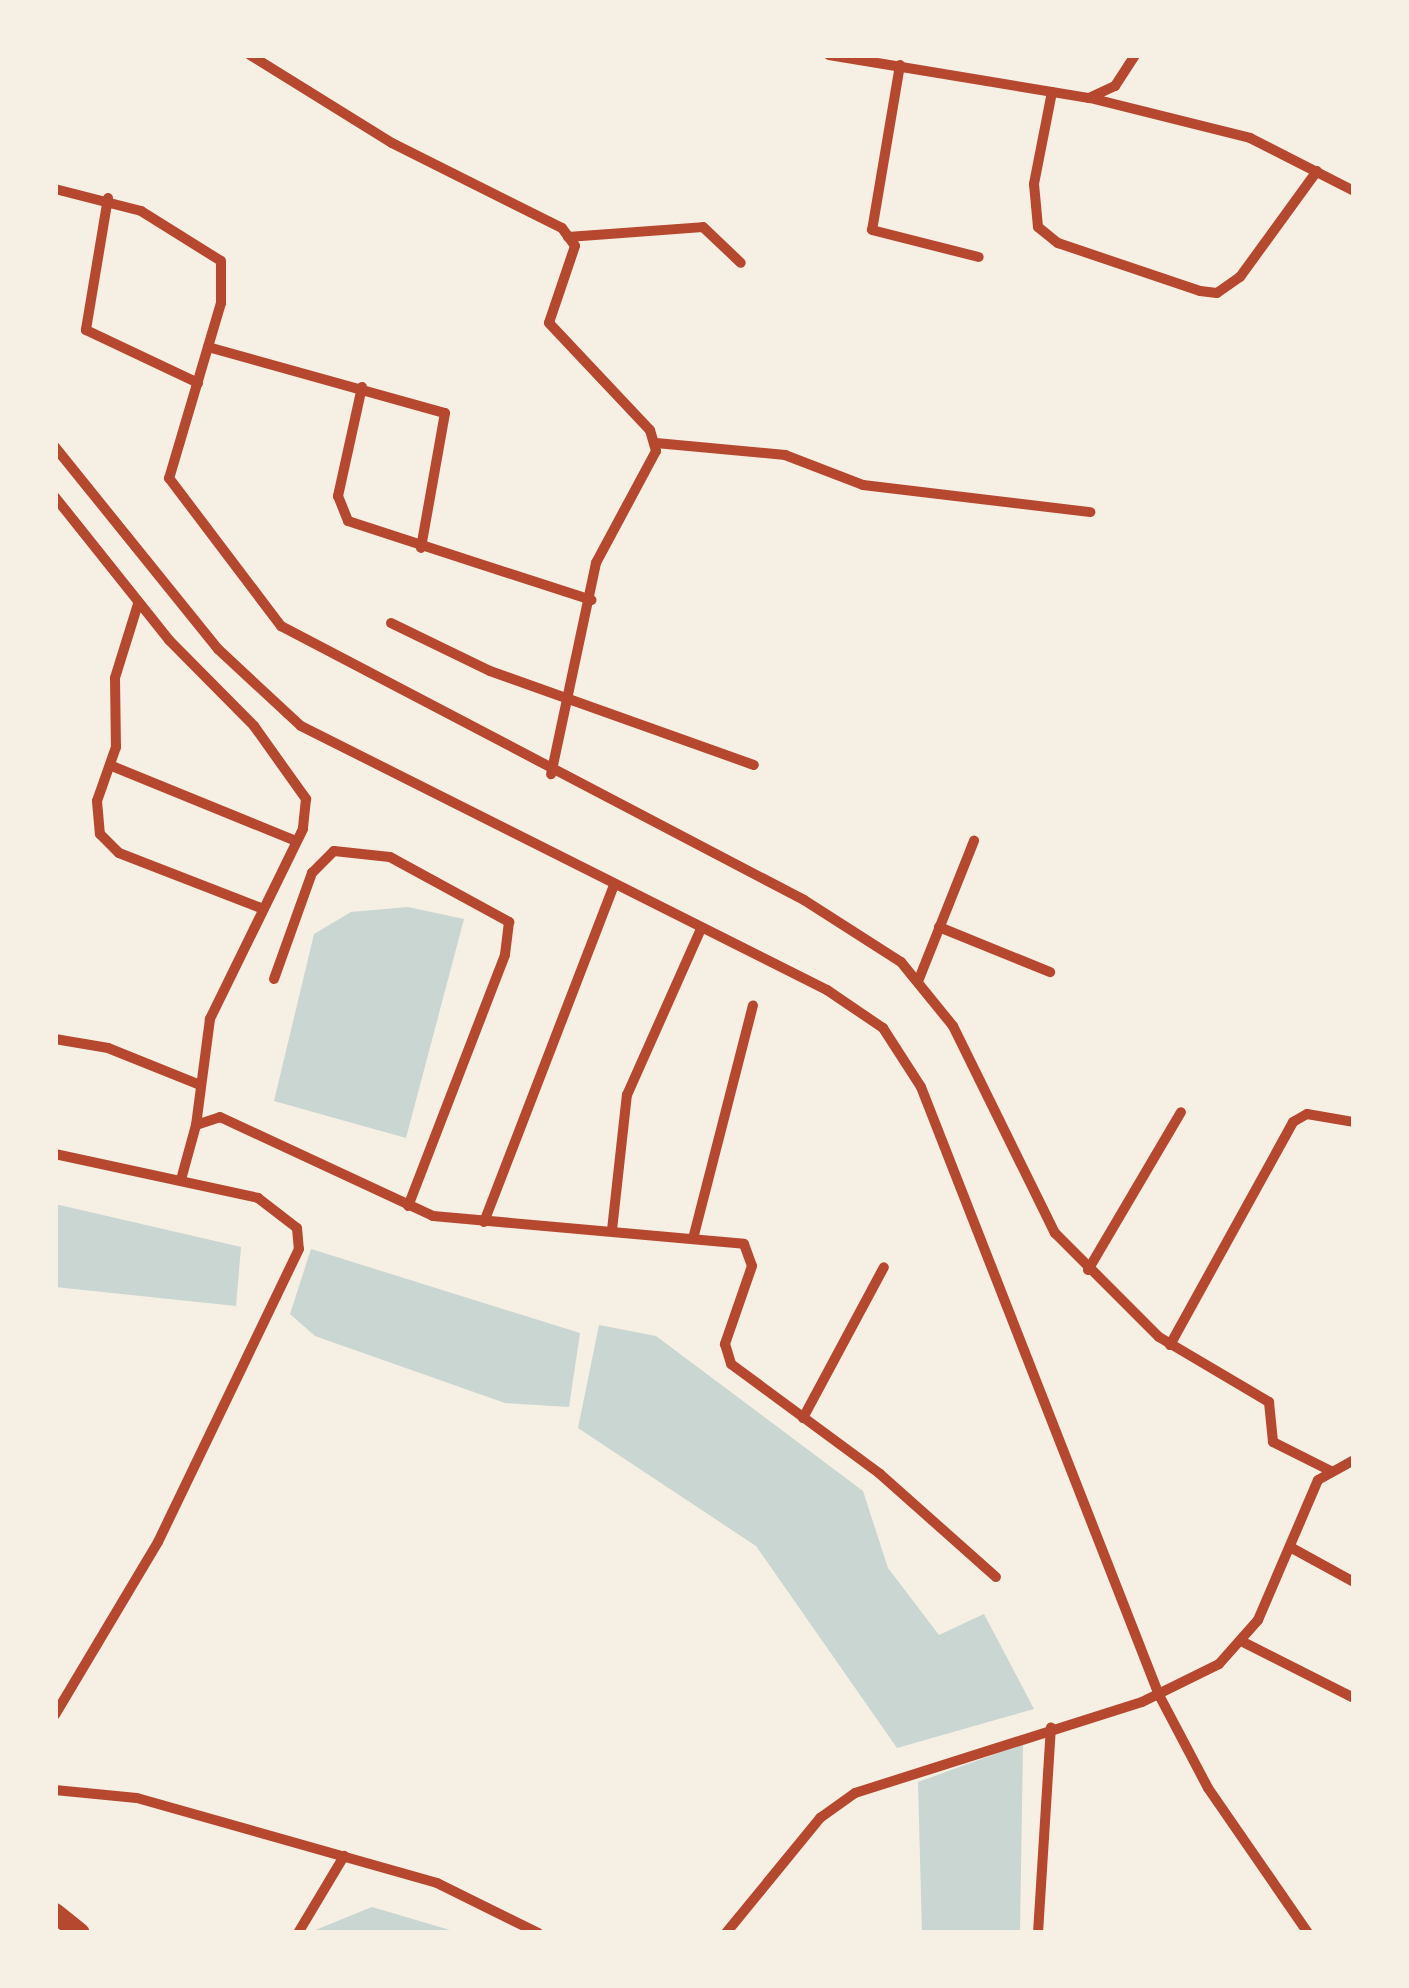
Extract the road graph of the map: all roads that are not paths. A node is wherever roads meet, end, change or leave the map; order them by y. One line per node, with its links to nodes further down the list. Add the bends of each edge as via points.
1 (250, 55): 11 (street)
2 (1135, 55): 6 (street, via 1116,86)
3 (836, 56): 4 (street)
4 (900, 65): 5 (street); 12 (street, via 872,230)
5 (1052, 92): 6 (street); 7 (street, via 1034,184 1038,227 1058,243 1200,290 1217,293 1240,277)
6 (1089, 98): 7 (street, via 1250,138)
7 (1317, 171): 9 (street)
8 (55, 189): 10 (street)
9 (1354, 191)
10 (108, 198): 14 (street, via 222,261); 15 (street, via 86,330)
11 (568, 237): 13 (street, via 703,227); 17 (street, via 575,260 549,323)
12 (978, 257)
13 (741, 263)
14 (208, 347): 15 (street); 16 (street)
15 (198, 383): 28 (street, via 169,478 262,606 302,642)
16 (362, 387): 21 (street, via 340,510); 21 (street, via 430,405 450,420)
17 (656, 444): 20 (street, via 785,455 863,485); 22 (street, via 604,539)
18 (55, 447): 31 (street, via 218,649 301,726)
19 (55, 497): 23 (street)
20 (1090, 512)
21 (420, 548): 22 (street)
22 (591, 600): 25 (street)
23 (138, 604): 27 (street, via 115,678); 29 (street, via 300,784 307,814)
24 (390, 624): 25 (street)
25 (572, 696): 26 (street); 28 (street)
26 (754, 765)
27 (112, 766): 29 (street); 32 (street, via 97,801 108,846)
28 (551, 774): 36 (street, via 804,900)
29 (296, 841): 32 (street)
30 (974, 841): 33 (street)
31 (614, 885): 34 (street); 47 (street)
32 (261, 908): 40 (street, via 210,1019)
33 (940, 927): 35 (street); 36 (street)
34 (701, 929): 48 (street, via 627,1095); 60 (street, via 827,990 883,1028 902,1055)
35 (1050, 972)
36 (919, 978): 51 (street, via 953,1026 1042,1213)
37 (274, 979): 46 (street, via 312,873 334,851 390,857 508,922 506,955)
38 (753, 1005): 49 (street)
39 (55, 1039): 40 (street, via 136,1057)
40 (200, 1085): 43 (street)
41 (1181, 1112): 51 (street)
42 (1354, 1122): 52 (street, via 1307,1114 1293,1122)
43 (196, 1125): 45 (street); 46 (street, via 220,1117)
44 (55, 1154): 45 (street)
45 (182, 1176): 62 (street, via 282,1211 299,1249 158,1542)
46 (408, 1206): 47 (street)
47 (484, 1222): 48 (street)
48 (612, 1230): 49 (street)
49 (694, 1235): 53 (street, via 728,1237 752,1254 726,1355)
50 (884, 1266): 53 (street)
51 (1088, 1270): 52 (street)
52 (1170, 1345): 55 (street, via 1265,1398 1273,1442)
53 (803, 1418): 57 (street)
54 (1354, 1460): 55 (street)
55 (1330, 1471): 56 (street, via 1310,1495)
56 (1290, 1547): 58 (street); 59 (street)
57 (996, 1577)
58 (1354, 1582)
59 (1245, 1643): 60 (street); 61 (street)
60 (1151, 1698): 63 (street); 72 (street)
61 (1354, 1698)
62 (55, 1715)
63 (1051, 1726): 70 (street, via 855,1793 820,1818); 71 (street)
64 (55, 1790): 65 (street, via 137,1798)
65 (344, 1856): 68 (street); 69 (street, via 437,1883)
66 (55, 1913): 67 (main road)
67 (80, 1933)
68 (298, 1933)
69 (538, 1933)
70 (726, 1933)
71 (1038, 1933)
72 (1308, 1933)

